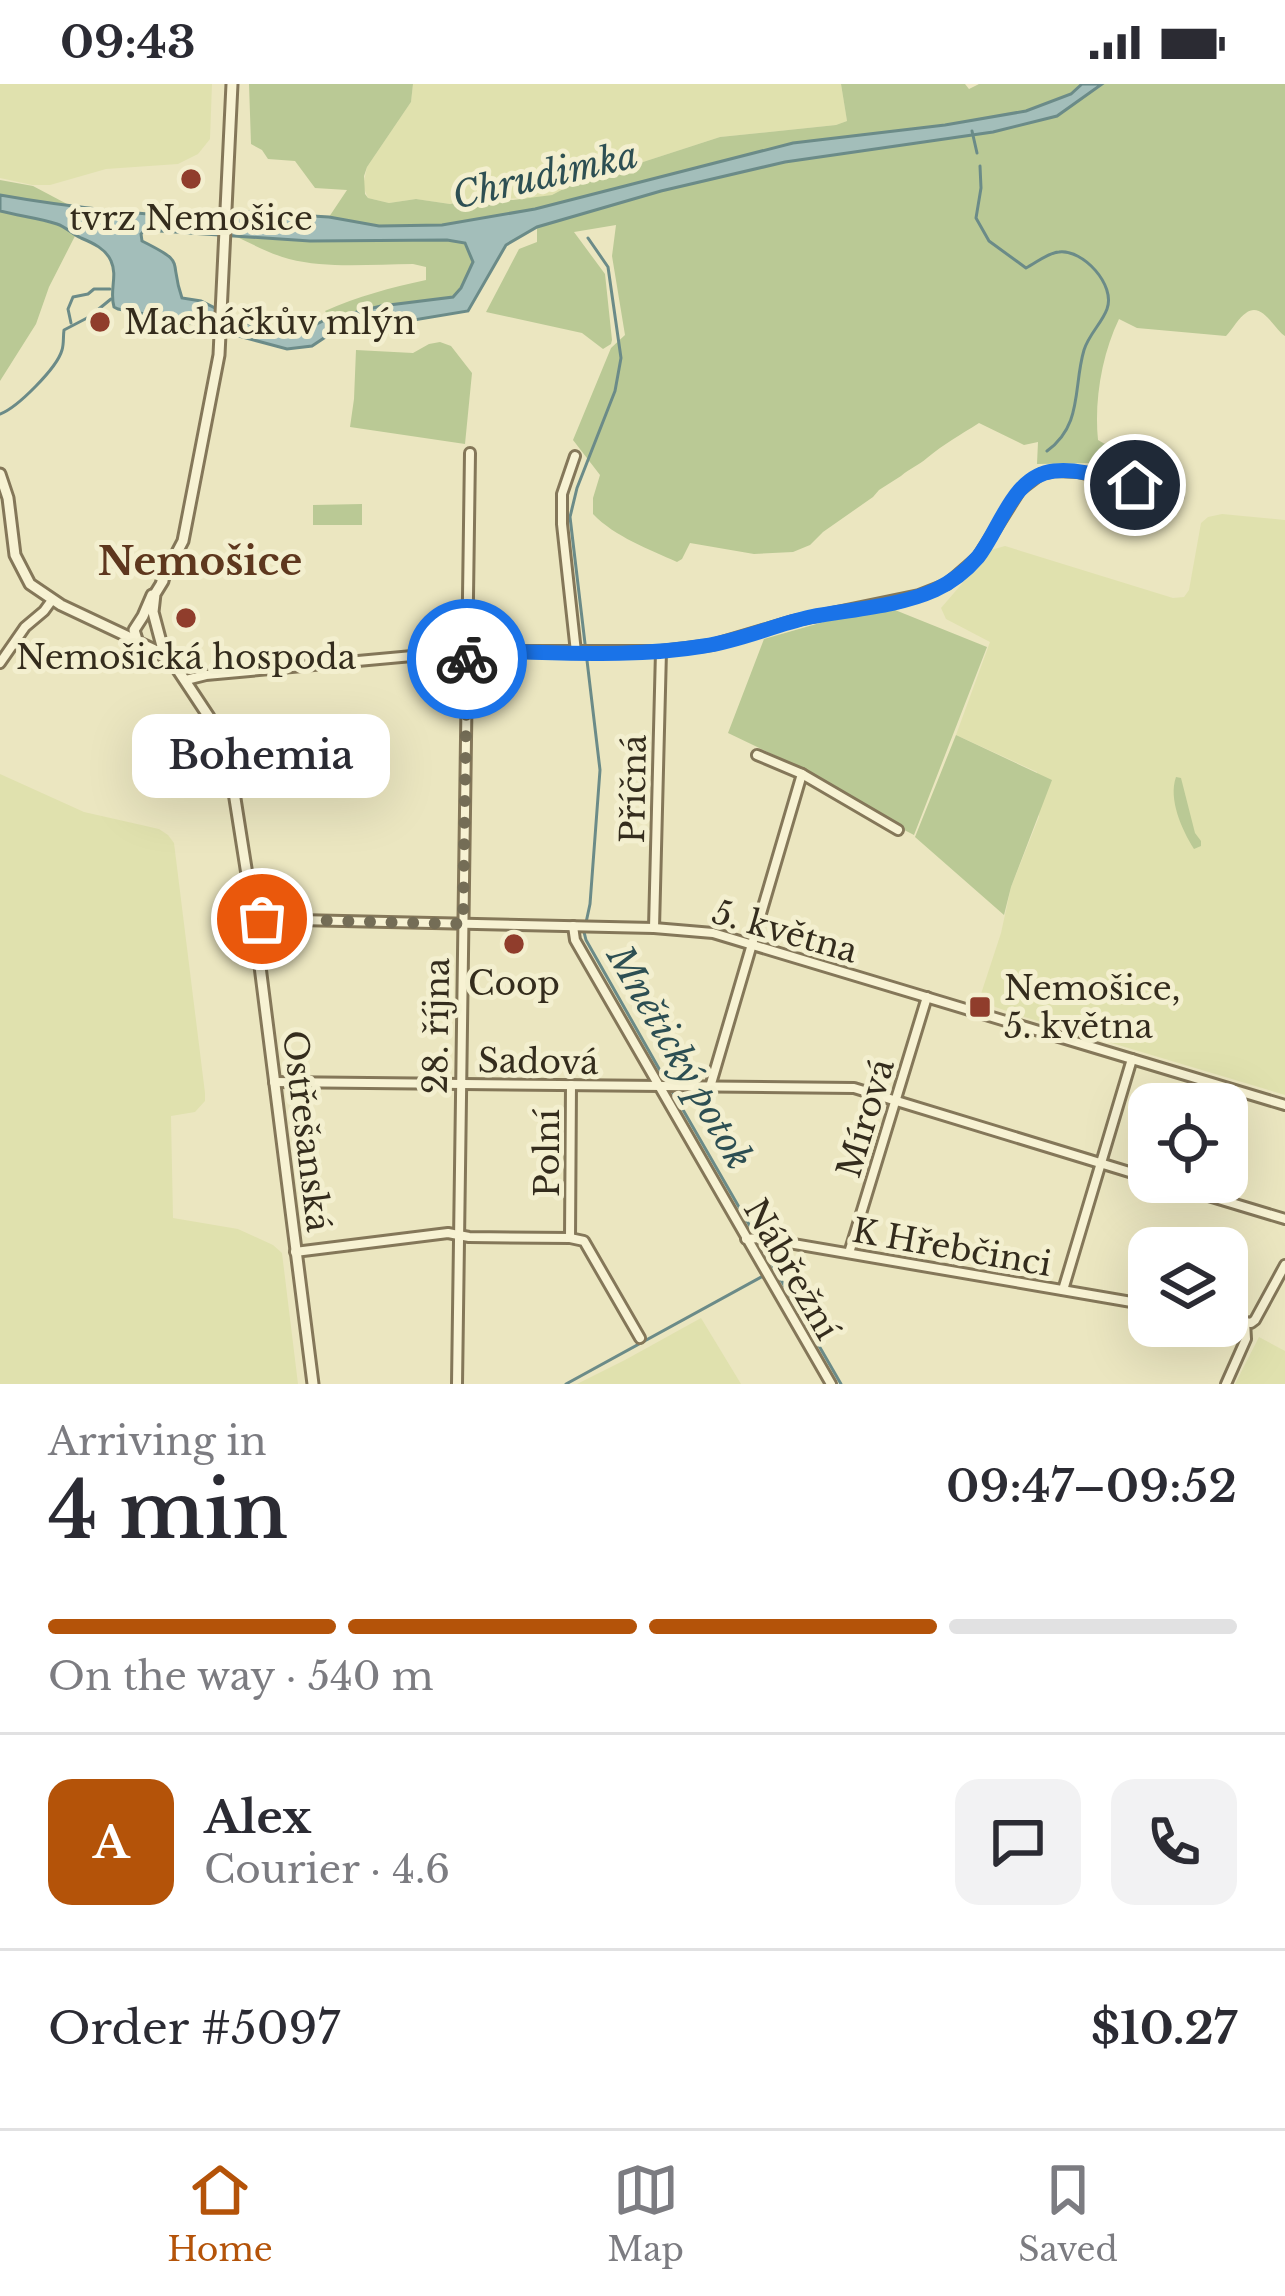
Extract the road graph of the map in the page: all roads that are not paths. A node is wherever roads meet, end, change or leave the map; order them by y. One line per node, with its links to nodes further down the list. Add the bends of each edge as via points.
1 (232, 84): 6 (street, via 220,347 183,542)
2 (470, 453): 12 (street, 28. října)
3 (575, 456): 14 (street, via 562,494)
4 (0, 474): 7 (street, via 18,563)
5 (1178, 496): 13 (street, via 1078,472 1041,474 1020,490 969,567 932,591)
6 (163, 581): 9 (street); 10 (street, via 153,612)
7 (52, 600): 8 (street); 15 (street)
8 (99, 623): 9 (street); 11 (street)
9 (137, 624): 10 (street, via 149,620); 11 (street)
10 (159, 629): 11 (street, via 156,643); 16 (street, Ostřešanská)
11 (142, 645): 16 (street)
12 (467, 651): 14 (street); 16 (street); 21 (street, 28. října)
13 (661, 651): 14 (street); 23 (street, Příčná)
14 (576, 652)
15 (0, 663)
16 (183, 676): 20 (street, Ostřešanská, via 228,761)
17 (757, 755): 18 (street)
18 (802, 774): 19 (street); 24 (street)
19 (898, 830)
20 (254, 919): 21 (street, 5. května); 27 (street, Ostřešanská)
21 (463, 924): 22 (street, 5. května); 28 (street, 28. října)
22 (574, 926): 23 (street, 5. května); 30 (street, Nábřežní, via 575,940)
23 (654, 928): 24 (street, 5. května)
24 (751, 944): 25 (street, 5. května); 31 (street)
25 (927, 997): 26 (street, 5. května); 32 (street, Mírová)
26 (1132, 1059): 33 (street, 5. května); 34 (street)
27 (274, 1082): 28 (street, Sadová); 41 (street, Ostřešanská)
28 (460, 1084): 29 (street, Sadová); 38 (street, 28. října)
29 (571, 1085): 30 (street, Sadová); 39 (street, Polní)
30 (666, 1086): 31 (street, Sadová); 40 (street, Nábřežní)
31 (710, 1087): 32 (street, Sadová, via 854,1088)
32 (895, 1100): 34 (street, Sadová); 42 (street, Mírová)
33 (1285, 1105)
34 (1101, 1163): 35 (street, Sadová); 44 (street)
35 (1128, 1171)
36 (1232, 1203): 37 (street)
37 (1285, 1219)
38 (458, 1234): 39 (street); 41 (street); 50 (street, 28. října)
39 (570, 1238): 47 (street, Polní, via 584,1241)
40 (752, 1238): 42 (street, K Hřebčinci); 51 (street, Nábřežní)
41 (295, 1252): 49 (street, Ostřešanská)
42 (849, 1253): 44 (street, K Hřebčinci)
43 (1285, 1264): 46 (street)
44 (1063, 1290): 45 (street, K Hřebčinci)
45 (1128, 1301)
46 (1248, 1322)
47 (640, 1338)
48 (1244, 1347): 52 (street)
49 (313, 1384)
50 (458, 1384)
51 (831, 1384)
52 (1226, 1384)

